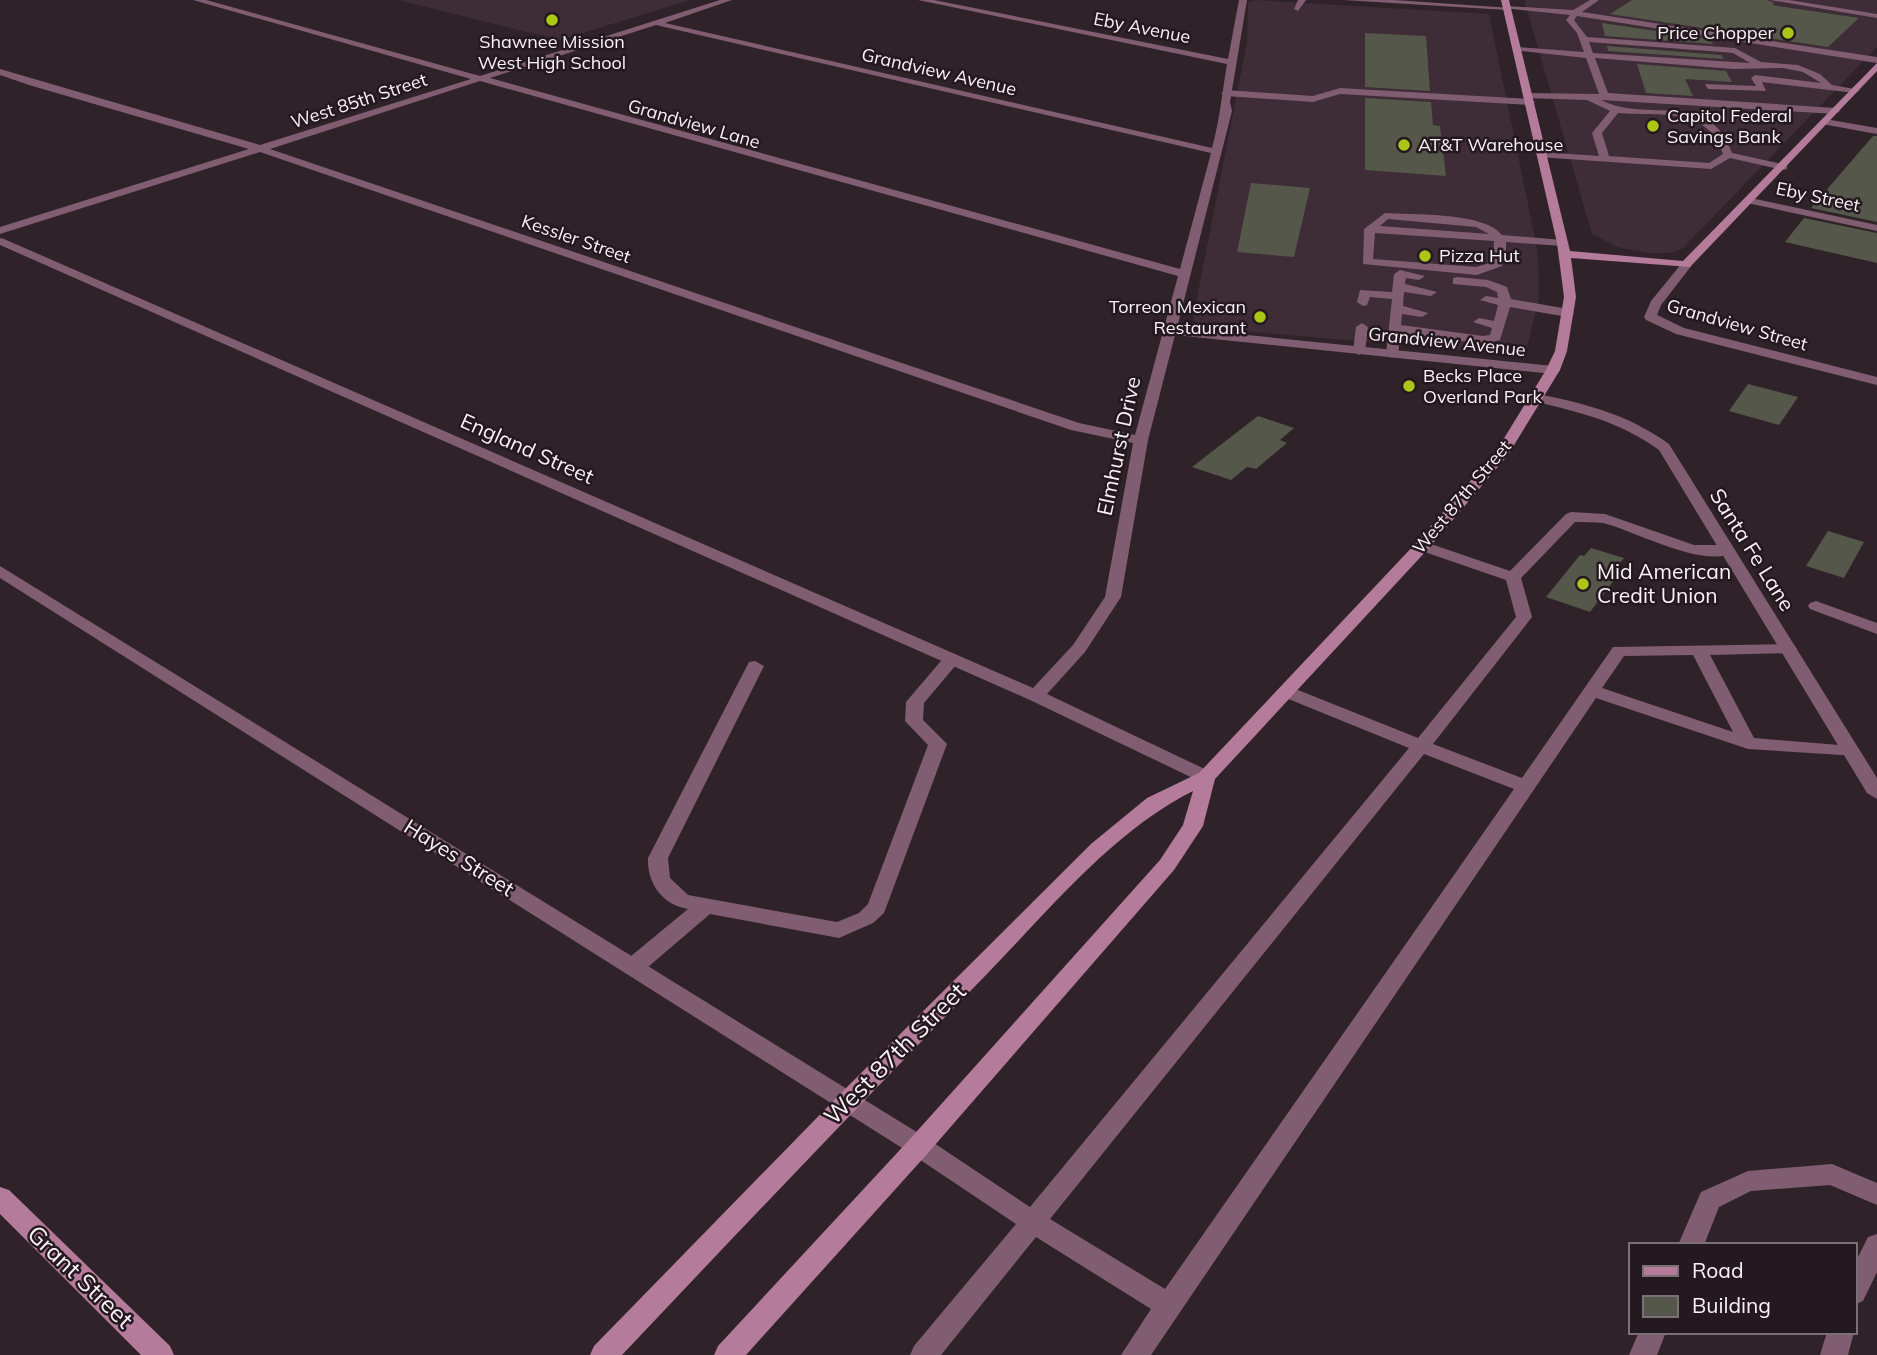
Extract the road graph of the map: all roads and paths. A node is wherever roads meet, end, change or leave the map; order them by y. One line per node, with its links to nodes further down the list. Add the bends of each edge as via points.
1 (197, 0): 23 (street, Grandview Lane)
2 (728, 0): 14 (street, West 85th Street)
3 (922, 0): 19 (street, Eby Avenue)
4 (1243, 0): 19 (street, Elmhurst Drive)
5 (1302, 0): 11 (street)
6 (1348, 0): 9 (street)
7 (1595, 0): 12 (street)
8 (1774, 0): 13 (street)
9 (1448, 3): 10 (street)
10 (1506, 4): 12 (street); 16 (main road, West 87th Street)
11 (1298, 9)
12 (1575, 13): 15 (street, via 1570,20); 18 (street)
13 (1877, 16)
14 (656, 23): 23 (street, West 85th Street); 36 (street, Grandview Avenue)
15 (1583, 39): 17 (street); 20 (street, via 1722,49)
16 (1517, 50): 17 (street); 29 (main road, West 87th Street)
17 (1591, 57): 20 (street, via 1733,66); 28 (street)
18 (1877, 60)
19 (1232, 62): 27 (street, Elmhurst Drive)
20 (1757, 63): 24 (street, via 1804,68)
21 (1877, 66): 26 (main road)
22 (0, 72): 35 (street, Kessler Street)
23 (478, 80): 35 (street, West 85th Street); 48 (street, Grandview Lane)
24 (1828, 84): 25 (street, via 1755,78 1763,89); 26 (street)
25 (1708, 86)
26 (1855, 90): 32 (main road)
27 (1227, 93): 29 (street, via 1313,99 1340,91); 36 (street, Elmhurst Drive)
28 (1604, 96): 30 (street); 32 (street)
29 (1529, 99): 30 (street); 37 (main road, West 87th Street)
30 (1591, 99): 31 (street)
31 (1615, 110): 38 (street, via 1697,117 1716,128); 39 (street, via 1597,133)
32 (1835, 111): 33 (main road)
33 (1825, 122): 34 (street); 40 (main road)
34 (1877, 131)
35 (261, 149): 43 (street, West 85th Street); 66 (street, Kessler Street, via 1076,427)
36 (1215, 151): 48 (street, Elmhurst Drive)
37 (1542, 155): 39 (street); 46 (main road, West 87th Street)
38 (1728, 155): 39 (street, via 1711,166); 40 (street)
39 (1605, 160)
40 (1783, 167): 41 (main road)
41 (1751, 201): 42 (street, Eby Street); 47 (main road)
42 (1877, 228)
43 (0, 231)
44 (1500, 239): 44 (street, via 1503,252 1497,264 1477,271 1367,262 1370,229); 46 (street)
45 (0, 241): 75 (street, England Street)
46 (1564, 249): 47 (main road); 55 (main road, West 87th Street)
47 (1686, 265): 64 (street, Grandview Street, via 1650,317 1680,331)
48 (1184, 274): 60 (street, Elmhurst Drive)
49 (1431, 292): 50 (street)
50 (1397, 298): 52 (street, via 1364,293); 53 (street, via 1400,274 1488,284 1503,290); 54 (street); 59 (street)
51 (1486, 300): 53 (street)
52 (1363, 302)
53 (1505, 302): 55 (street); 57 (street)
54 (1422, 313)
55 (1568, 313): 63 (main road, West 87th Street)
56 (1479, 322): 57 (street)
57 (1500, 326): 59 (street, via 1496,337 1483,340)
58 (1362, 327): 61 (street)
59 (1395, 328): 62 (street)
60 (1169, 331): 61 (street, Grandview Avenue); 66 (street, Elmhurst Drive)
61 (1359, 351): 62 (street, Grandview Avenue)
62 (1392, 354): 63 (street, Grandview Avenue)
63 (1553, 370): 65 (main road, West 87th Street)
64 (1877, 381)
65 (1537, 398): 67 (main road, West 87th Street, via 1501,455); 68 (street, Santa Fe Lane, via 1595,409 1642,429 1664,447)
66 (1141, 440): 79 (street, Elmhurst Drive, via 1113,597 1079,648)
67 (1422, 546): 70 (street); 78 (main road, West 87th Street)
68 (1727, 550): 70 (street, via 1692,550 1605,519 1571,517); 73 (street, Santa Fe Lane)
69 (0, 571): 87 (street, Hayes Street)
70 (1513, 577): 81 (street, via 1524,617)
71 (1816, 607): 72 (street)
72 (1877, 629)
73 (1788, 649): 74 (street); 82 (street, Santa Fe Lane)
74 (1699, 650): 77 (street, via 1619,651); 80 (street)
75 (952, 659): 79 (street, England Street); 86 (street, via 915,702 914,721 938,744 877,908 839,930)
76 (755, 666): 86 (street, via 658,858 657,872 664,889 682,901)
77 (1592, 691): 80 (street); 84 (street)
78 (1287, 692): 81 (street); 83 (main road, West 87th Street)
79 (1036, 696): 83 (street)
80 (1748, 743): 82 (street)
81 (1420, 746): 84 (street); 92 (street)
82 (1852, 752): 85 (street, Santa Fe Lane)
83 (1206, 776): 88 (main road, West 87th Street, via 1154,803 1098,849); 89 (main road, West 87th Street, via 1193,826 1167,865)
84 (1526, 787): 96 (street)
85 (1876, 791)
86 (706, 905): 87 (street)
87 (633, 967): 88 (street, Hayes Street)
88 (848, 1101): 89 (street, Hayes Street); 100 (main road, West 87th Street)
89 (919, 1146): 92 (street, Hayes Street); 101 (main road, West 87th Street)
90 (1877, 1194): 93 (street, via 1832,1174 1748,1181 1710,1200)
91 (0, 1198): 99 (main road, Grant Street)
92 (1033, 1222): 96 (street, Hayes Street); 102 (street)
93 (1692, 1243)
94 (1877, 1245): 95 (street)
95 (1856, 1289)
96 (1169, 1306): 103 (street)
97 (1652, 1334): 104 (street)
98 (1840, 1334): 105 (street)
99 (160, 1355)
100 (604, 1355)
101 (728, 1355)
102 (925, 1355)
103 (1135, 1355)
104 (1643, 1355)
105 (1833, 1355)

